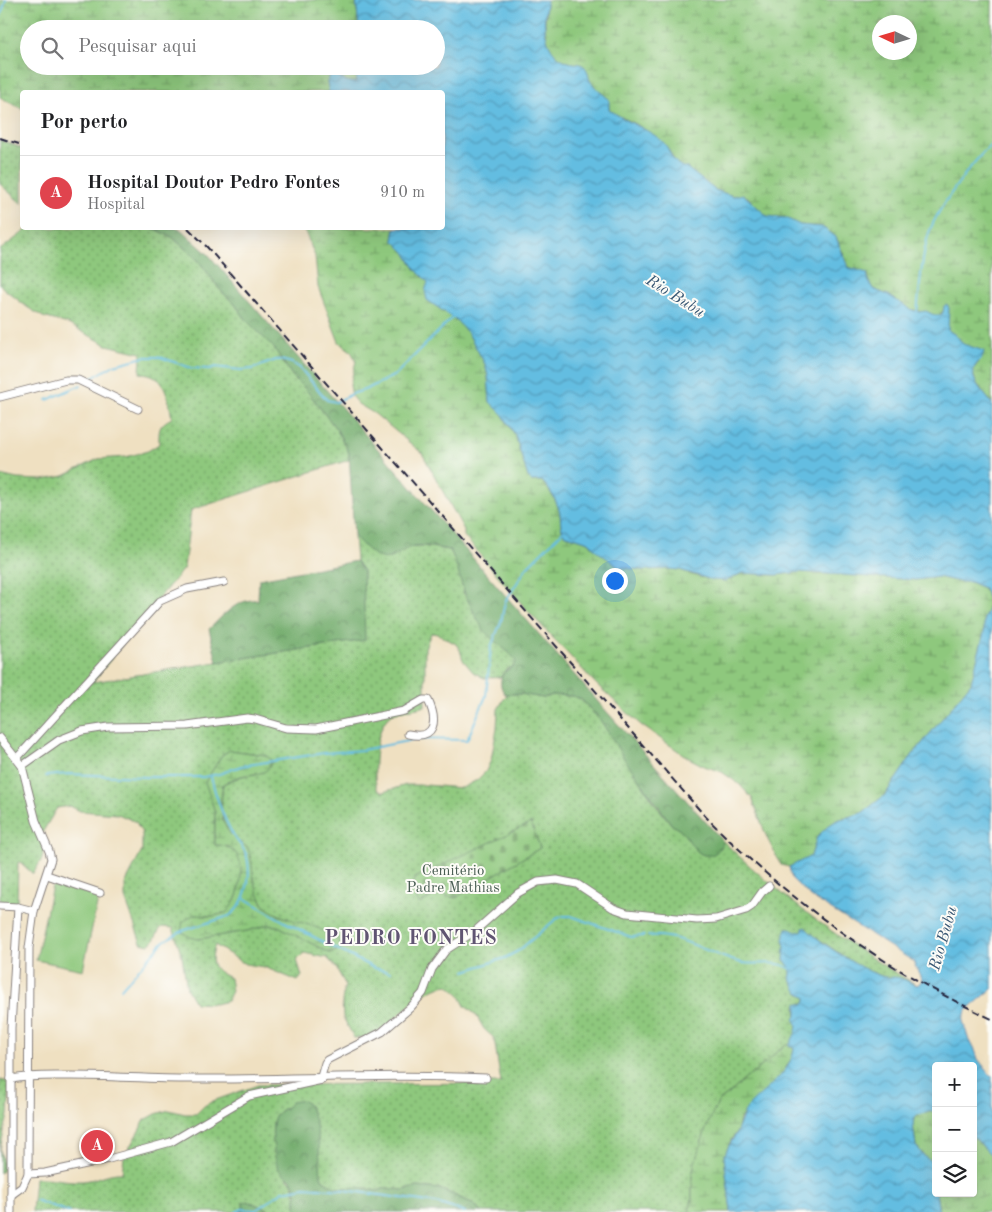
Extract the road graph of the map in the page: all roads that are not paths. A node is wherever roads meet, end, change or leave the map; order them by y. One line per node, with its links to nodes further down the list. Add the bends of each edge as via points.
1 (0, 397): 2 (street, via 66,380 78,380)
2 (138, 409)
3 (224, 582): 6 (street, via 186,589 160,601)
4 (408, 734): 7 (street, via 422,736 432,728 433,715 428,700 404,711 316,729 286,728 246,718 166,727 108,727 82,731 65,737)
5 (0, 738): 6 (street)
6 (17, 758): 7 (street)
7 (22, 766): 8 (street, via 36,821 51,855)
8 (47, 875): 10 (street); 13 (street)
9 (769, 886): 15 (street, via 746,910 716,919 697,920 627,913 577,884 556,880 538,882 518,893 475,931 446,950 432,969 426,989 411,1007 382,1032 327,1060)
10 (100, 892)
11 (0, 906): 12 (street)
12 (18, 907): 13 (street); 17 (street)
13 (34, 911): 14 (street, via 28,961)
14 (29, 1076): 15 (street); 17 (street); 18 (street)
15 (320, 1078): 16 (street); 18 (street, via 249,1096 171,1142 109,1159)
16 (486, 1078)
17 (11, 1079): 19 (street)
18 (28, 1174): 19 (street, via 22,1187)
19 (11, 1195): 20 (street)
20 (11, 1212)

